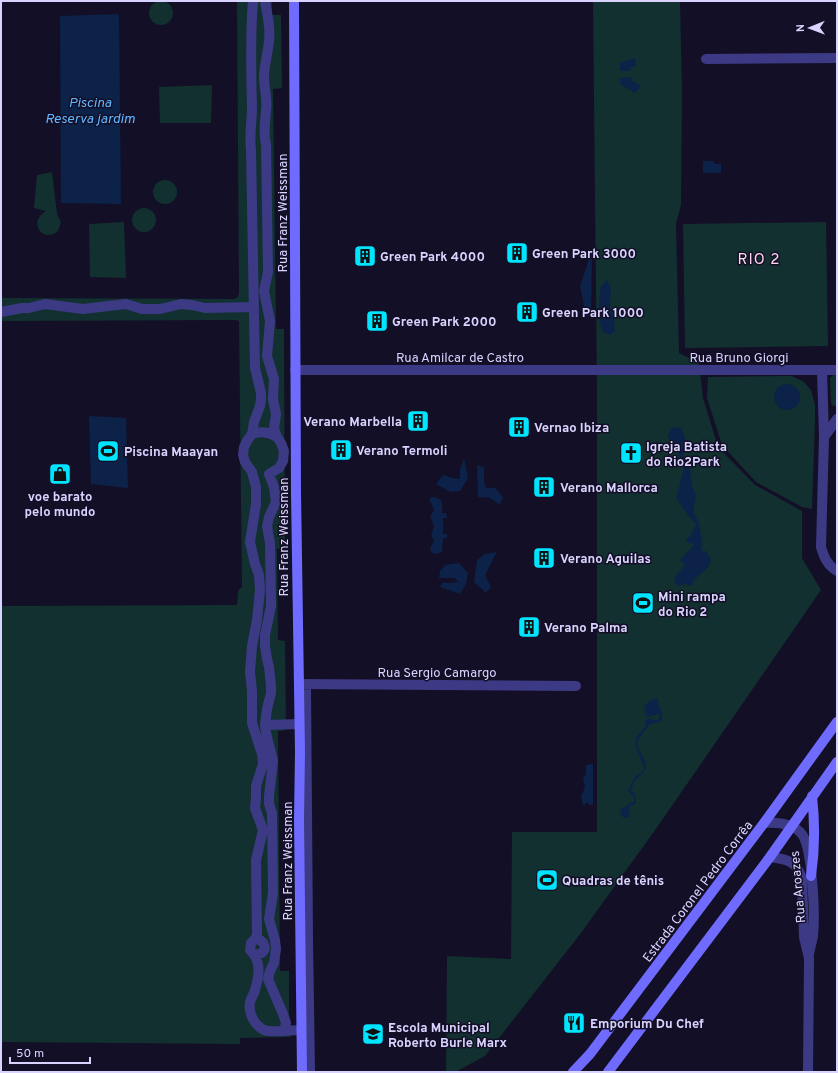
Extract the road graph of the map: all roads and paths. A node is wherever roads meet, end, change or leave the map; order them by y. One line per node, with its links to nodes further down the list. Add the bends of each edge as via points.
1 (253, 1): 6 (street, via 250,67 252,110 249,137)
2 (265, 1): 15 (street, via 270,39 264,66 268,272 264,291 270,321 267,356 274,379 274,428)
3 (294, 1): 8 (street, Rua Franz Weissman)
4 (837, 58): 5 (street)
5 (706, 59)
6 (253, 307): 7 (street, via 205,308 181,304 160,309 142,309 126,304 83,309 45,304); 13 (street, via 254,368 261,393)
7 (1, 312)
8 (296, 370): 11 (street, Rua Amilcar de Castro); 19 (street, Rua Franz Weissman, via 296,578)
9 (822, 370): 10 (street, Rua Bruno Giorgi); 11 (street, Rua Bruno Giorgi); 14 (street)
10 (837, 370)
11 (625, 371)
12 (837, 419): 14 (street)
13 (252, 434): 15 (street, via 270,433); 16 (street, via 244,447 243,455)
14 (824, 437): 18 (street, via 821,547 824,557)
15 (277, 438): 17 (street, via 284,451 283,461)
16 (252, 472): 17 (street, via 259,475); 32 (street, via 256,487 256,504 250,542 260,590 250,672 251,711 252,723 262,754 263,764 256,786 256,808 264,830 256,860 255,939 264,943 265,949 262,953 255,954 259,966 255,991 250,1001 250,1012 253,1020 265,1030)
17 (269, 474): 23 (street, via 276,502 268,516 267,526 270,543 271,606 265,646 271,693)
18 (837, 571)
19 (302, 684): 20 (street, Rua Sergio Camargo); 22 (street, Rua Franz Weissman); 34 (street)
20 (576, 686)
21 (837, 722): 26 (street, Estrada Coronel Pedro Corrêa)
22 (300, 724): 23 (street); 31 (street, Rua Franz Weissman)
23 (265, 725): 32 (street, via 273,761 269,796 272,814 273,893 269,919 276,949 268,979 286,1023)
24 (837, 762): 25 (street)
25 (812, 796): 27 (street); 29 (street, via 814,860)
26 (764, 823): 27 (street); 35 (street, Estrada Coronel Pedro Corrêa, via 590,1054)
27 (792, 826): 28 (street); 29 (street, Rua Aroazes, via 800,831 804,838)
28 (770, 857): 30 (street, Rua Aroazes, via 787,860 800,871 804,937); 36 (street)
29 (811, 876): 30 (street, Rua Aroazes, via 813,936)
30 (809, 956): 37 (street, Rua Aroazes)
31 (302, 1030): 32 (street); 33 (street, Rua Franz Weissman)
32 (284, 1031)
33 (302, 1072)
34 (310, 1072)
35 (573, 1072)
36 (608, 1072)
37 (808, 1072)

